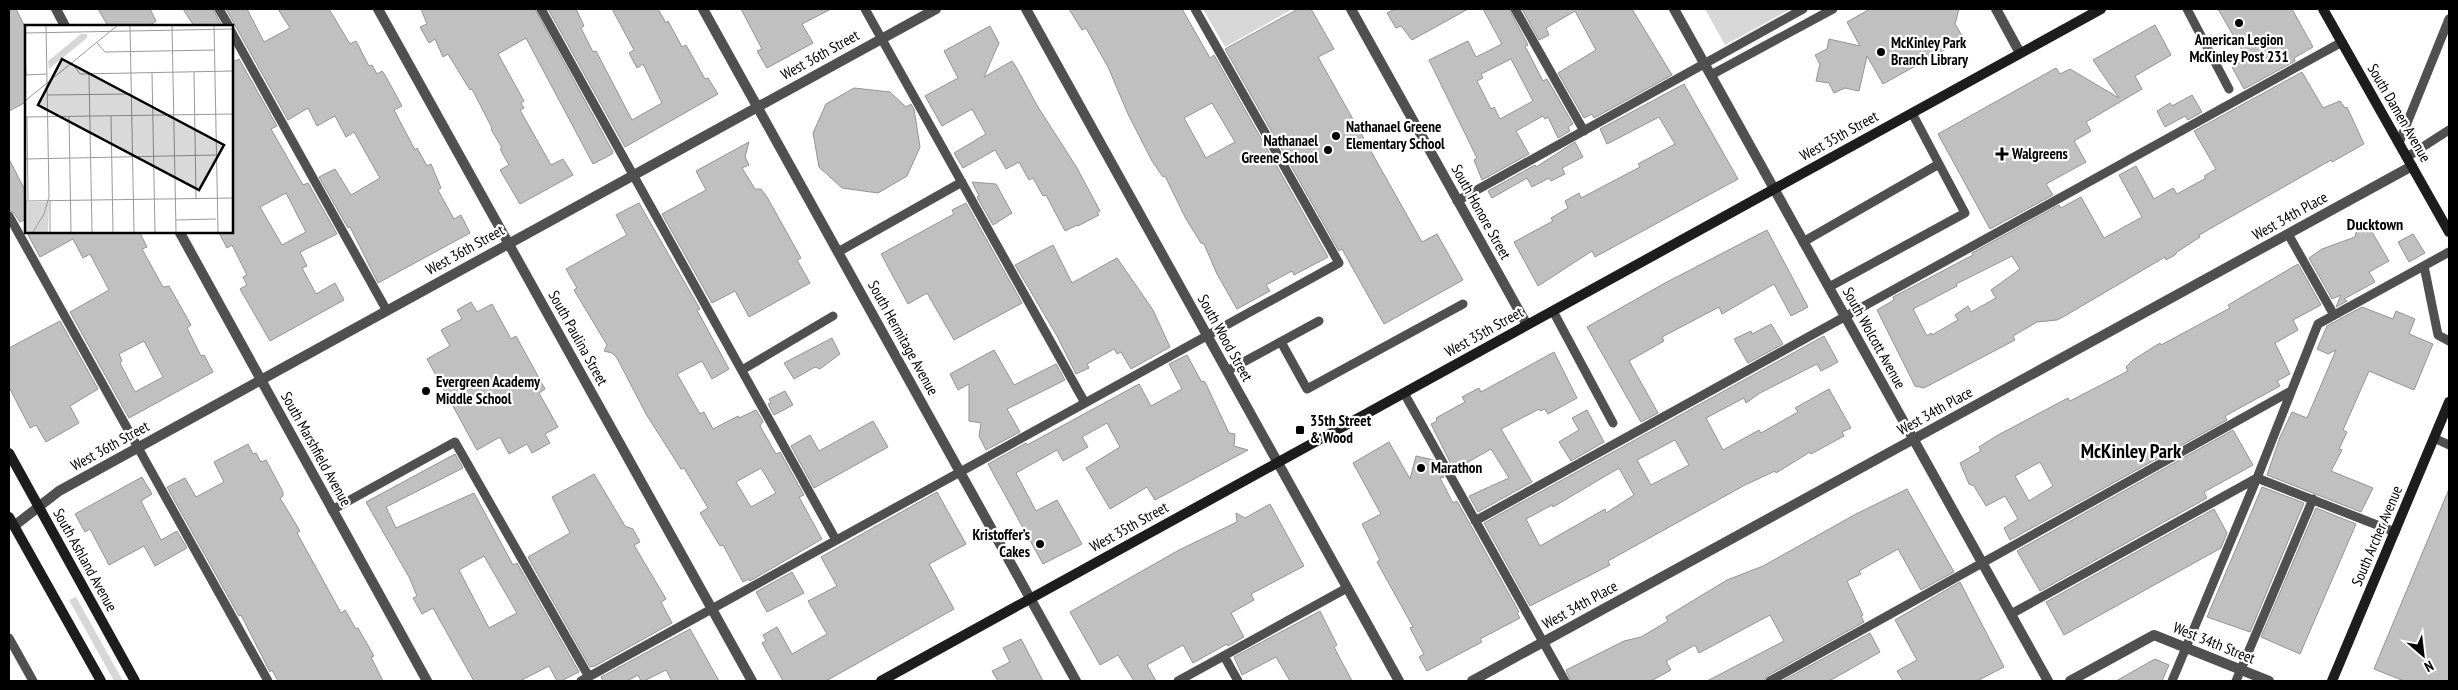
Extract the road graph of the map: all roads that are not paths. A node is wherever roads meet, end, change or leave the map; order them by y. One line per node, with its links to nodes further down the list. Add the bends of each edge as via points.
1 (56, 9): 20 (street)
2 (219, 9): 21 (lane)
3 (378, 9): 45 (street, South Paulina Street)
4 (541, 9): 36 (lane)
5 (703, 9): 29 (street, South Hermitage Avenue)
6 (865, 9): 23 (lane)
7 (936, 9): 23 (street, West 36th Street)
8 (1026, 9): 58 (street, South Wood Street)
9 (1195, 9): 58 (lane, via 1339,264)
10 (1351, 9): 39 (street, South Honore Street)
11 (1515, 9): 32 (lane)
12 (1674, 9): 26 (street, South Wolcott Avenue)
13 (1804, 9): 26 (lane)
14 (1833, 9): 27 (lane)
15 (1996, 9): 25 (street)
16 (2187, 9): 28 (lane)
17 (2323, 9): 24 (main road, South Damen Avenue)
18 (2097, 10): 25 (main road, West 35th Street)
19 (2449, 19): 33 (lane)
20 (64, 25)
21 (227, 25)
22 (232, 33): 51 (lane)
23 (882, 38): 29 (street, West 36th Street); 37 (lane)
24 (2342, 42): 33 (main road, South Damen Avenue); 55 (lane)
25 (2020, 53): 30 (main road, West 35th Street)
26 (1704, 64): 27 (street, South Wolcott Avenue); 32 (lane)
27 (1710, 75): 38 (street, South Wolcott Avenue)
28 (2228, 89)
29 (758, 107): 36 (street, West 36th Street); 46 (street, South Hermitage Avenue)
30 (1912, 113): 35 (lane); 38 (main road, West 35th Street)
31 (2449, 130): 34 (lane)
32 (1584, 131): 39 (lane)
33 (2399, 143): 34 (main road, South Damen Avenue)
34 (2410, 161): 42 (main road, South Damen Avenue); 43 (street, West 34th Place)
35 (1939, 164): 44 (lane); 49 (lane, via 1965,213)
36 (633, 175): 45 (street, West 36th Street); 61 (lane)
37 (962, 182): 46 (lane); 67 (lane)
38 (1774, 189): 44 (street, South Wolcott Avenue); 52 (main road, West 35th Street)
39 (1457, 201): 57 (street, South Honore Street)
40 (9, 216): 72 (lane)
41 (180, 232): 63 (street, South Marshfield Avenue)
42 (2449, 232)
43 (2288, 234): 53 (lane); 70 (street, West 34th Place)
44 (1803, 242): 49 (street, South Wolcott Avenue)
45 (509, 244): 51 (street, West 36th Street); 87 (street, South Paulina Street)
46 (838, 252): 75 (street, South Hermitage Avenue)
47 (2449, 252): 48 (lane)
48 (2424, 266): 53 (lane); 59 (lane, via 2438,334)
49 (1828, 288): 55 (street, South Wolcott Avenue)
50 (1463, 304): 60 (lane, via 1307,389)
51 (387, 311): 63 (street, West 36th Street)
52 (1553, 311): 57 (main road, West 35th Street); 68 (lane)
53 (2334, 315): 64 (lane, via 2318,324)
54 (833, 316): 61 (lane)
55 (1845, 316): 70 (street, South Wolcott Avenue); 80 (lane)
56 (1319, 321): 60 (lane)
57 (1526, 325): 65 (main road, West 35th Street)
58 (1208, 336): 62 (street, South Wood Street); 67 (lane)
59 (2449, 341)
60 (1281, 342): 62 (lane)
61 (742, 370): 83 (lane)
62 (1227, 371): 74 (street, South Wood Street)
63 (260, 380): 72 (street, West 36th Street); 79 (street, South Marshfield Avenue)
64 (2291, 391): 76 (lane); 84 (lane)
65 (1404, 393): 74 (main road, West 35th Street); 80 (lane)
66 (2449, 402): 69 (main road, South Archer Avenue)
67 (1085, 403): 75 (lane)
68 (1613, 423)
69 (2434, 438): 71 (lane); 82 (main road, South Archer Avenue)
70 (1914, 440): 84 (street, South Wolcott Avenue); 90 (street, West 34th Place)
71 (2449, 445)
72 (138, 447): 78 (street, West 36th Street, via 59,491); 98 (lane)
73 (9, 453): 78 (main road, South Ashland Avenue)
74 (1278, 463): 85 (street, South Wood Street); 86 (main road, West 35th Street)
75 (960, 472): 83 (lane); 86 (street, South Hermitage Avenue)
76 (2257, 478): 77 (lane); 88 (lane); 91 (lane)
77 (2314, 499): 82 (lane); 93 (lane)
78 (39, 508): 81 (street, West 36th Street); 97 (main road, South Ashland Avenue)
79 (332, 510): 94 (lane, via 455,442); 99 (street, South Marshfield Avenue)
80 (1475, 521): 90 (lane)
81 (10, 524): 96 (main road)
82 (2395, 532): 114 (main road, South Archer Avenue)
83 (836, 540): 87 (lane)
84 (1982, 563): 88 (street, South Wolcott Avenue); 108 (lane)
85 (1347, 588): 92 (lane); 105 (street, South Wood Street)
86 (1030, 599): 101 (main road, West 35th Street); 102 (street, South Hermitage Avenue)
87 (712, 609): 94 (lane); 100 (street, South Paulina Street)
88 (2011, 614): 109 (street, South Wolcott Avenue)
89 (9, 641): 95 (lane)
90 (1543, 642): 106 (street, West 34th Place); 107 (lane)
91 (2186, 648): 93 (street, West 34th Street); 110 (street, West 34th Street, via 2154,635); 111 (lane)
92 (1224, 656): 103 (lane); 104 (lane)
93 (2240, 670): 112 (lane); 113 (street, West 34th Street)
94 (585, 679)
95 (33, 681)
96 (100, 681)
97 (135, 681)
98 (268, 681)
99 (427, 681)
100 (752, 681)
101 (881, 681)
102 (1076, 681)
103 (1178, 681)
104 (1238, 681)
105 (1399, 681)
106 (1472, 681)
107 (1564, 681)
108 (1770, 681)
109 (2048, 681)
110 (2070, 681)
111 (2172, 681)
112 (2236, 681)
113 (2269, 681)
114 (2334, 681)

